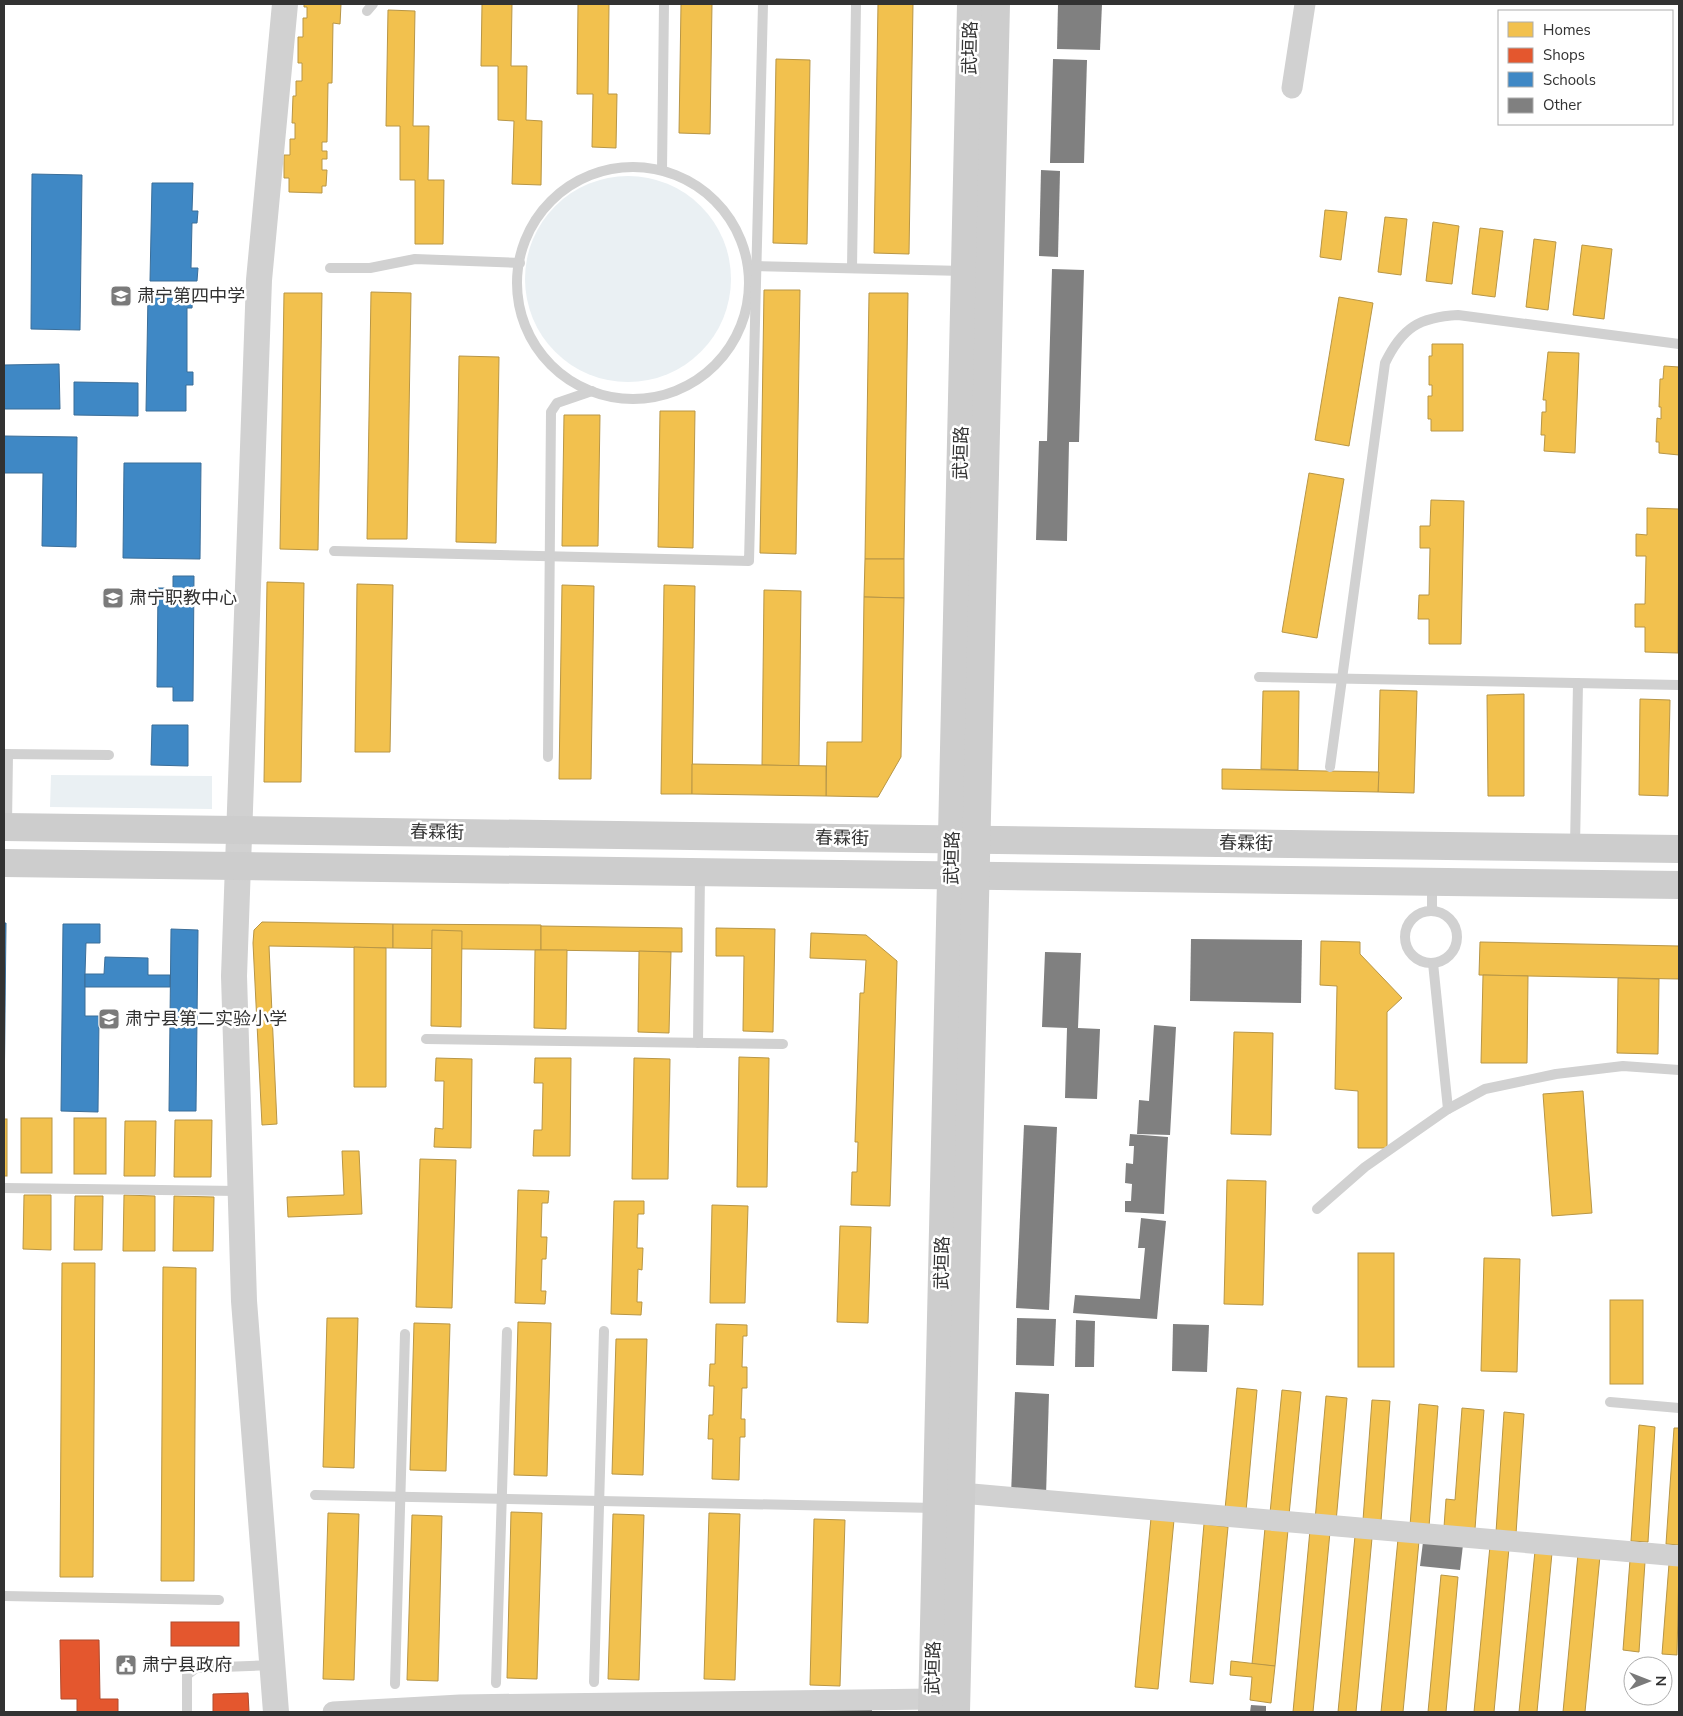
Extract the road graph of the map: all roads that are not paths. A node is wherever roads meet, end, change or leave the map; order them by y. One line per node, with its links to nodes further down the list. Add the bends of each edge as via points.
1 (285, 4): 28 (street, via 259,280)
2 (664, 4): 9 (lane)
3 (763, 4): 11 (lane)
4 (855, 4): 13 (lane)
5 (971, 4): 14 (main road, 武垣路)
6 (996, 4): 29 (main road, 武垣路)
7 (1305, 4): 8 (street)
8 (1292, 88)
9 (662, 170): 10 (lane, via 620,167 584,177 568,186 541,212 524,245); 11 (lane, via 691,182 720,206 740,237)
10 (520, 262): 12 (lane, via 415,259 370,268); 16 (lane, via 519,300 530,335 552,365)
11 (752, 266): 13 (lane); 16 (lane, via 740,328 720,360 707,372 678,390 646,398 612,397); 18 (lane, via 749,561)
12 (330, 268)
13 (852, 268): 14 (lane)
14 (965, 271): 29 (main road, 武垣路)
15 (1679, 344): 20 (lane, via 1458,314 1420,321 1405,334 1393,346 1385,364)
16 (592, 391): 18 (lane, via 557,402 551,412)
17 (334, 550): 18 (lane)
18 (549, 556): 25 (lane)
19 (1259, 677): 20 (lane)
20 (1342, 678): 21 (lane); 26 (lane)
21 (1578, 683): 22 (lane); 30 (lane)
22 (1679, 685)
23 (6, 754): 24 (lane); 27 (lane)
24 (108, 755)
25 (548, 757)
26 (1330, 767)
27 (6, 827): 28 (main road, 春霖街)
28 (239, 830): 29 (main road, 春霖街); 33 (street)
29 (964, 839): 30 (main road, 春霖街); 35 (main road, 武垣路)
30 (1575, 848): 31 (main road, 春霖街)
31 (1679, 849)
32 (4, 863): 33 (main road, 春霖街)
33 (238, 866): 34 (main road, 春霖街); 46 (street, via 234,976)
34 (700, 872): 35 (main road, 春霖街); 41 (lane)
35 (963, 875): 36 (main road, 春霖街); 53 (main road, 武垣路); 58 (main road, 武垣路)
36 (1432, 882): 37 (main road, 春霖街); 38 (lane)
37 (1679, 885)
38 (1432, 911): 39 (lane, via 1447,917 1456,939 1450,954); 39 (lane, via 1415,917 1409,923 1405,940 1412,955)
39 (1433, 963): 44 (lane)
40 (426, 1038): 41 (lane)
41 (698, 1043): 42 (lane)
42 (783, 1044)
43 (1679, 1070): 44 (lane, via 1623,1066 1540,1077 1485,1089)
44 (1448, 1109): 47 (lane, via 1365,1167)
45 (4, 1188): 46 (lane)
46 (240, 1190): 62 (street, via 244,1301)
47 (1317, 1209)
48 (507, 1332): 56 (lane)
49 (604, 1332): 57 (lane)
50 (405, 1334): 55 (lane)
51 (1610, 1402): 52 (lane)
52 (1679, 1408)
53 (961, 1493): 59 (street); 71 (main road, 武垣路)
54 (315, 1495): 55 (lane)
55 (400, 1496): 56 (lane); 65 (lane)
56 (502, 1499): 57 (lane); 64 (lane)
57 (599, 1501): 58 (lane); 63 (lane)
58 (936, 1508): 66 (main road, 武垣路)
59 (1679, 1556)
60 (4, 1596): 61 (lane)
61 (219, 1600)
62 (273, 1664): 68 (lane, via 196,1668 187,1675); 69 (street)
63 (594, 1682)
64 (496, 1683)
65 (395, 1684)
66 (932, 1705): 67 (street)
67 (690, 1707): 70 (street, via 460,1705)
68 (188, 1712)
69 (276, 1712)
70 (333, 1712)
71 (956, 1712)

